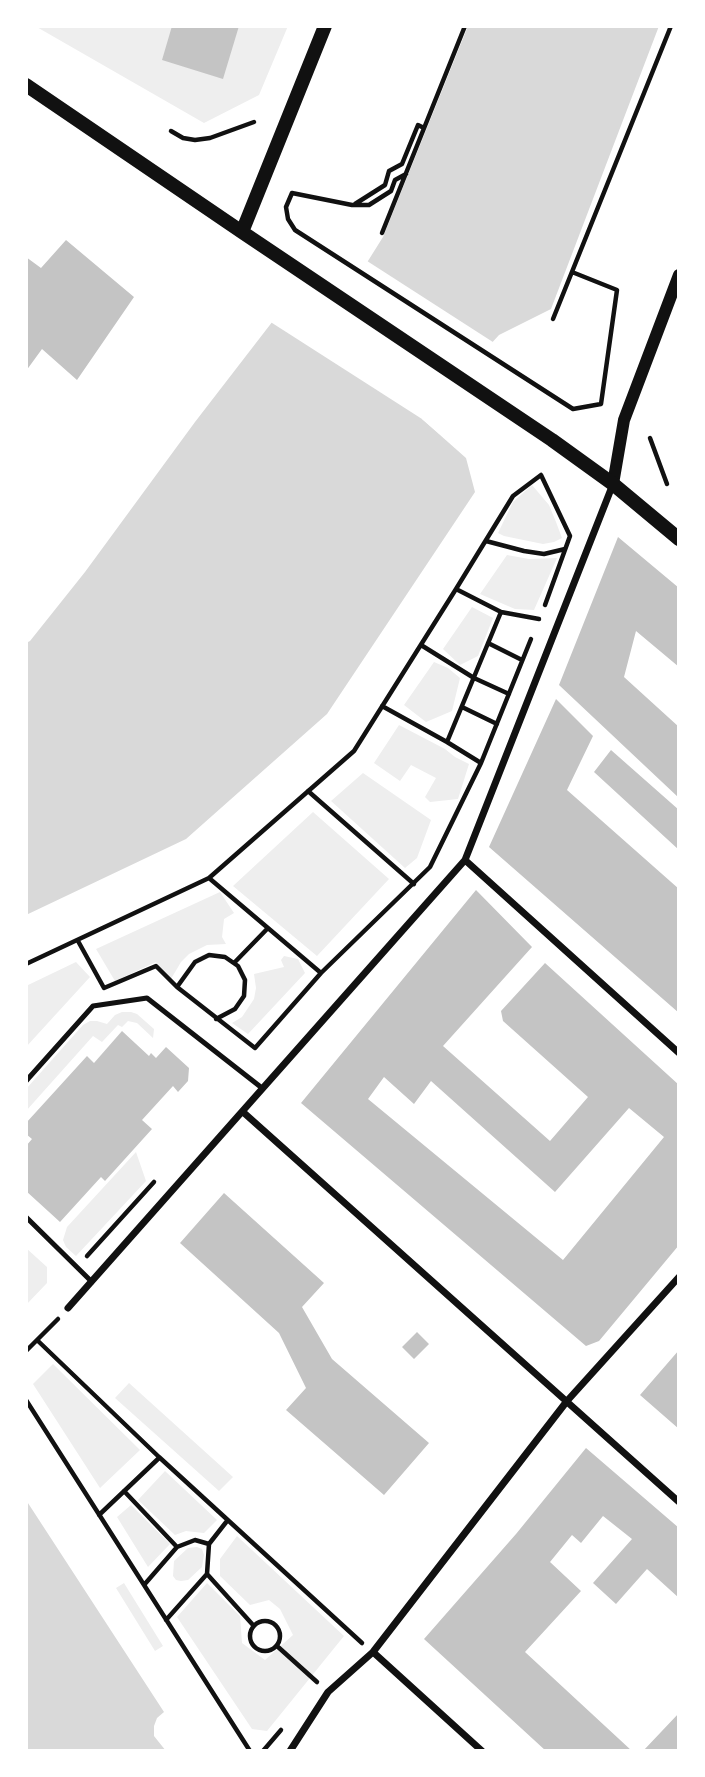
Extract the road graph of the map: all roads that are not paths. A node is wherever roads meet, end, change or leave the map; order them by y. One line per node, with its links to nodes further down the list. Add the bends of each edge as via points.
1 (325, 26): 3 (main road)
2 (26, 85): 3 (main road)
3 (242, 232): 5 (main road)
4 (679, 275): 5 (street, via 624,420)
5 (613, 484): 6 (main road); 7 (street)
6 (679, 539)
7 (465, 860): 8 (street); 10 (street)
8 (679, 1053)
9 (26, 1081): 10 (lane, via 93,1006 147,998)
10 (262, 1088): 11 (street)
11 (243, 1112): 14 (street); 16 (street)
12 (26, 1217): 14 (lane)
13 (679, 1276): 16 (street)
14 (92, 1282): 15 (street)
15 (68, 1308)
16 (567, 1401): 17 (street); 18 (street)
17 (679, 1502)
18 (373, 1652): 19 (street, via 328,1692); 20 (street)
19 (290, 1751)
20 (482, 1751)

